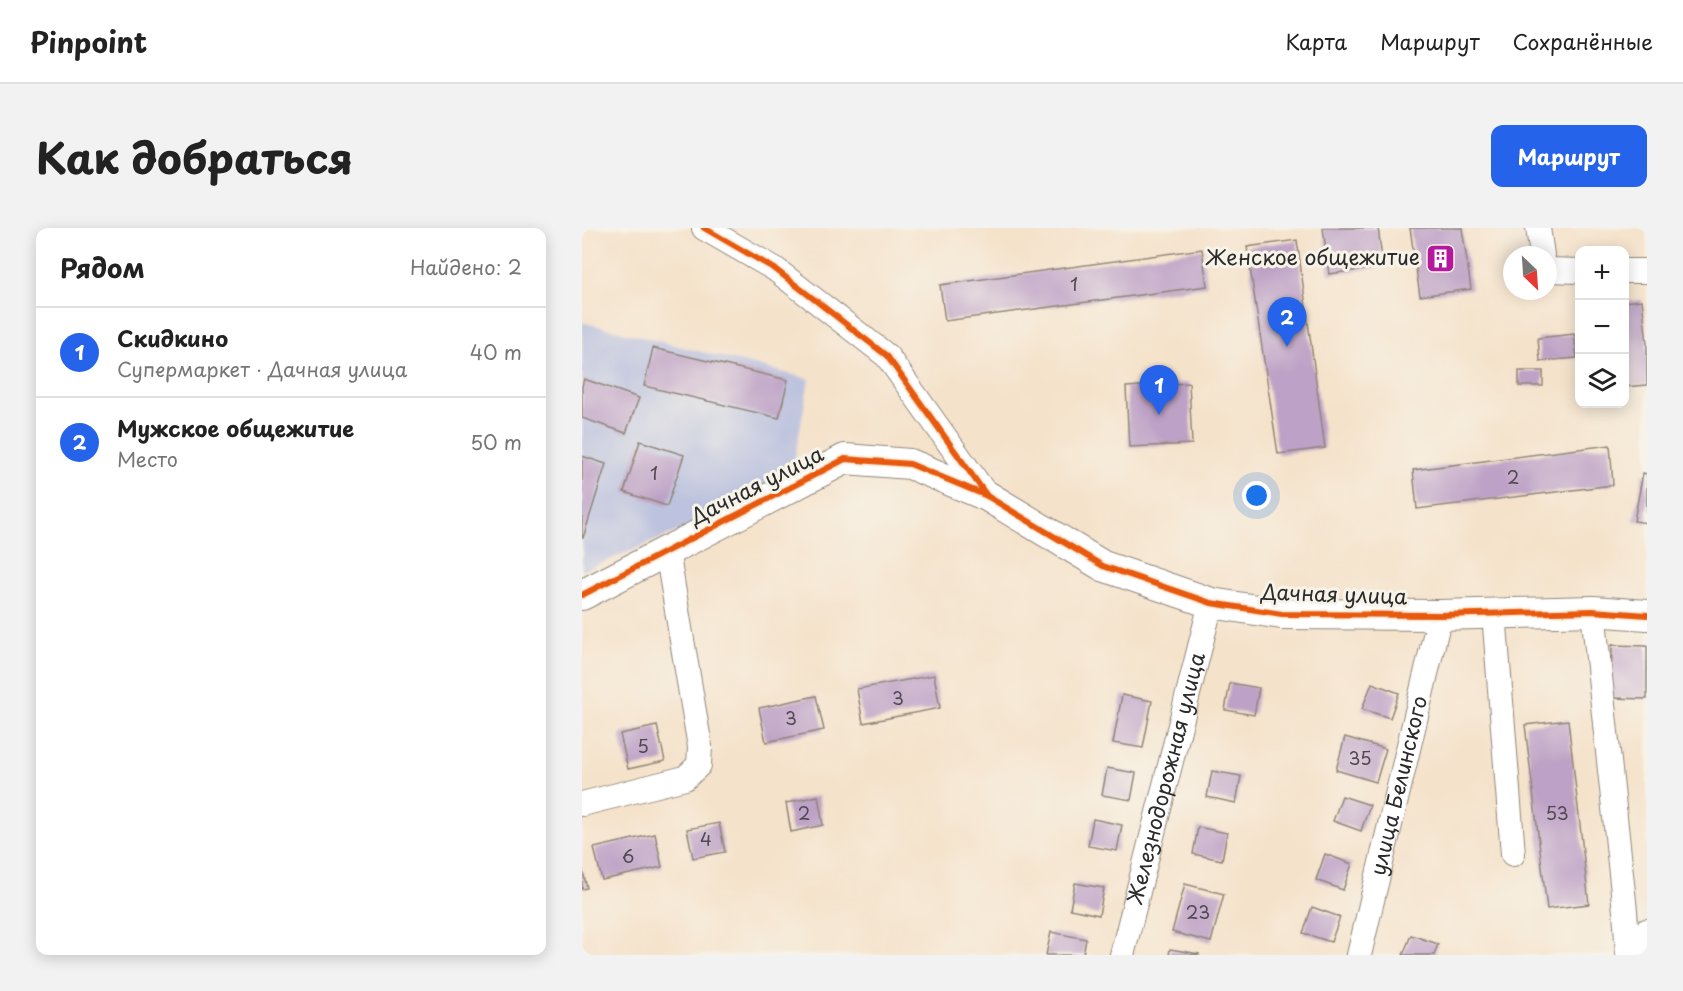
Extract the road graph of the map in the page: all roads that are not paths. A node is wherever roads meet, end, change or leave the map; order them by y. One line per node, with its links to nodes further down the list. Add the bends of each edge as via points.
1 (704, 228): 8 (street, via 775,269 887,356)
2 (1538, 228): 3 (street)
3 (1541, 246)
4 (1557, 270): 5 (street)
5 (1575, 271)
6 (1629, 271): 7 (street)
7 (1647, 271)
8 (987, 496): 9 (street, Дачная улица, via 910,464 845,459); 11 (street, Дачная улица, via 1103,566)
9 (667, 551): 10 (street, Дачная улица); 16 (street, via 700,747 699,765 685,778)
10 (582, 595)
11 (1211, 603): 14 (street, Дачная улица, via 1282,614); 19 (street, Железнодорожная улица)
12 (1593, 611): 13 (street, Дачная улица); 15 (street, Дачная улица); 21 (street)
13 (1494, 613): 14 (street, Дачная улица); 17 (street)
14 (1440, 615): 20 (street, улица Белинского)
15 (1647, 615)
16 (582, 804)
17 (1513, 854)
18 (1647, 933): 22 (street)
19 (1122, 955)
20 (1359, 955)
21 (1628, 955)
22 (1642, 955)

